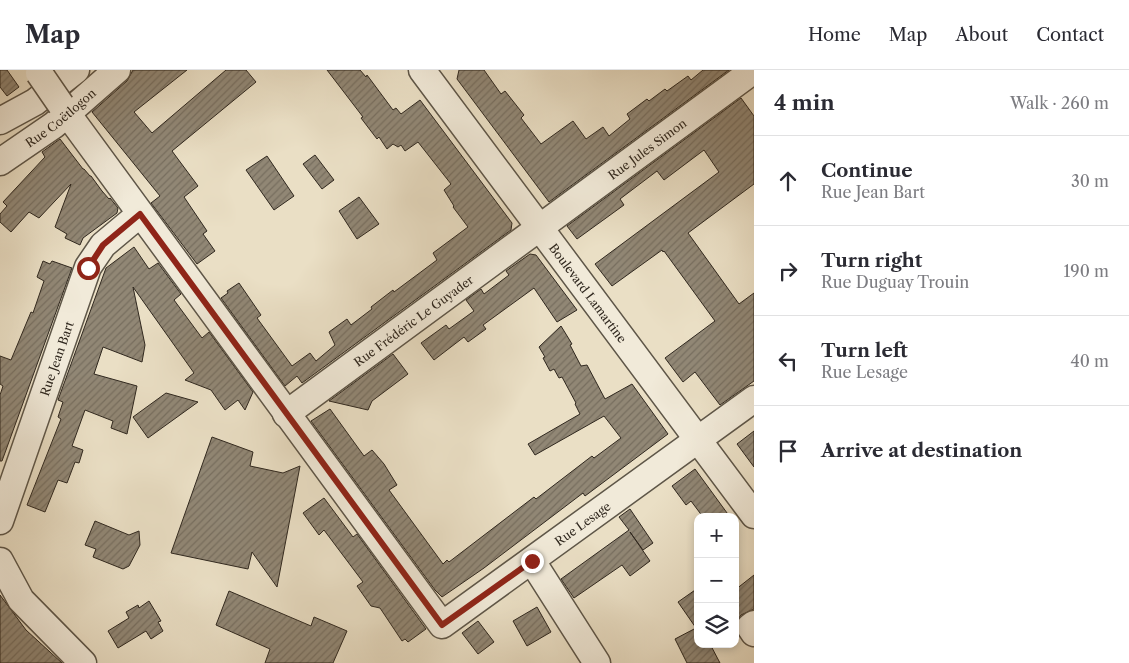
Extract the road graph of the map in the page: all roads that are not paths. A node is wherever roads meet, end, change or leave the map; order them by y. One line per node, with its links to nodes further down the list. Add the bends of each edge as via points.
1 (76, 70): 7 (street, via 35,102)
2 (117, 70): 6 (street, Rue Coëtlogon)
3 (754, 70): 10 (street, Rue Jules Simon)
4 (38, 72): 6 (street, bridge)
5 (429, 73): 10 (street, Boulevard Lamartine)
6 (64, 109): 8 (street, Rue Coëtlogon, via 54,125); 9 (street)
7 (0, 120)
8 (0, 162)
9 (140, 214): 12 (street); 15 (street, Rue Jean Bart, via 103,245 88,268)
10 (540, 228): 12 (street, Rue Frédéric Le Guyader); 13 (street, Boulevard Lamartine)
11 (754, 400): 13 (street, Rue Lesage)
12 (286, 414): 16 (street, Rue Lesage, via 442,625)
13 (698, 441): 14 (street, Boulevard Lamartine); 16 (street, Rue Lesage)
14 (754, 515)
15 (0, 521)
16 (532, 561): 21 (street)
17 (0, 562): 20 (street, via 22,600)
18 (754, 624): 19 (street, via 750,627)
19 (754, 633)
20 (83, 663)
21 (597, 663)

